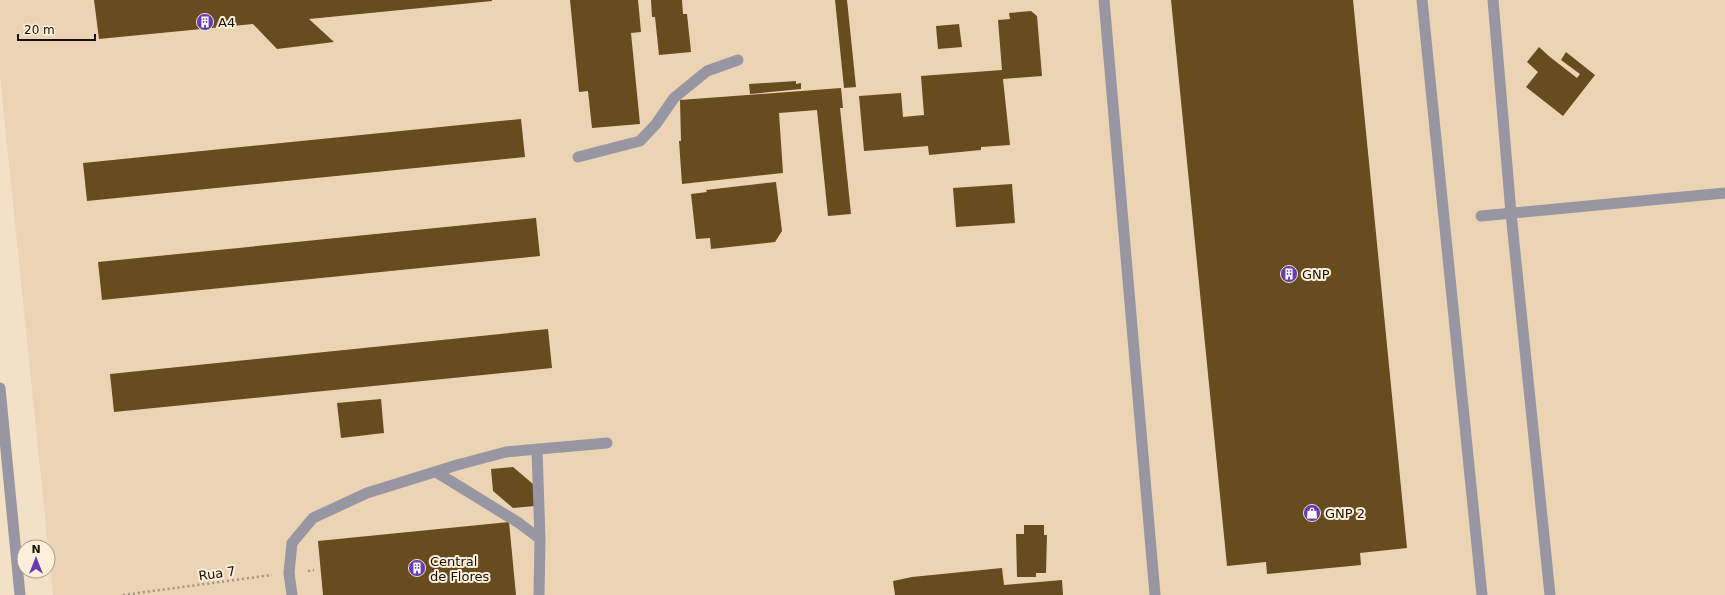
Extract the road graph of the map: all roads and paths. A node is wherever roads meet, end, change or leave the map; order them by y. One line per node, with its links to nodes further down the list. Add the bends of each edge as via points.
1 (1104, 0): 20 (street)
2 (1422, 0): 21 (street)
3 (1493, 0): 7 (street)
4 (738, 60): 5 (street, via 707,71 674,98 656,124 640,140)
5 (578, 157)
6 (1725, 193): 7 (street)
7 (1511, 213): 8 (street); 22 (street)
8 (1481, 216)
9 (0, 388): 16 (street)
10 (607, 443): 11 (street)
11 (537, 449): 12 (street, via 506,452); 13 (street)
12 (436, 472): 13 (street); 15 (street, via 366,494 313,518 292,543)
13 (540, 539): 19 (street)
14 (314, 570): 15 (path, Rua 7)
15 (289, 573): 17 (path, Rua 7); 18 (street)
16 (20, 595)
17 (123, 595)
18 (292, 595)
19 (539, 595)
20 (1155, 595)
21 (1482, 595)
22 (1550, 595)

